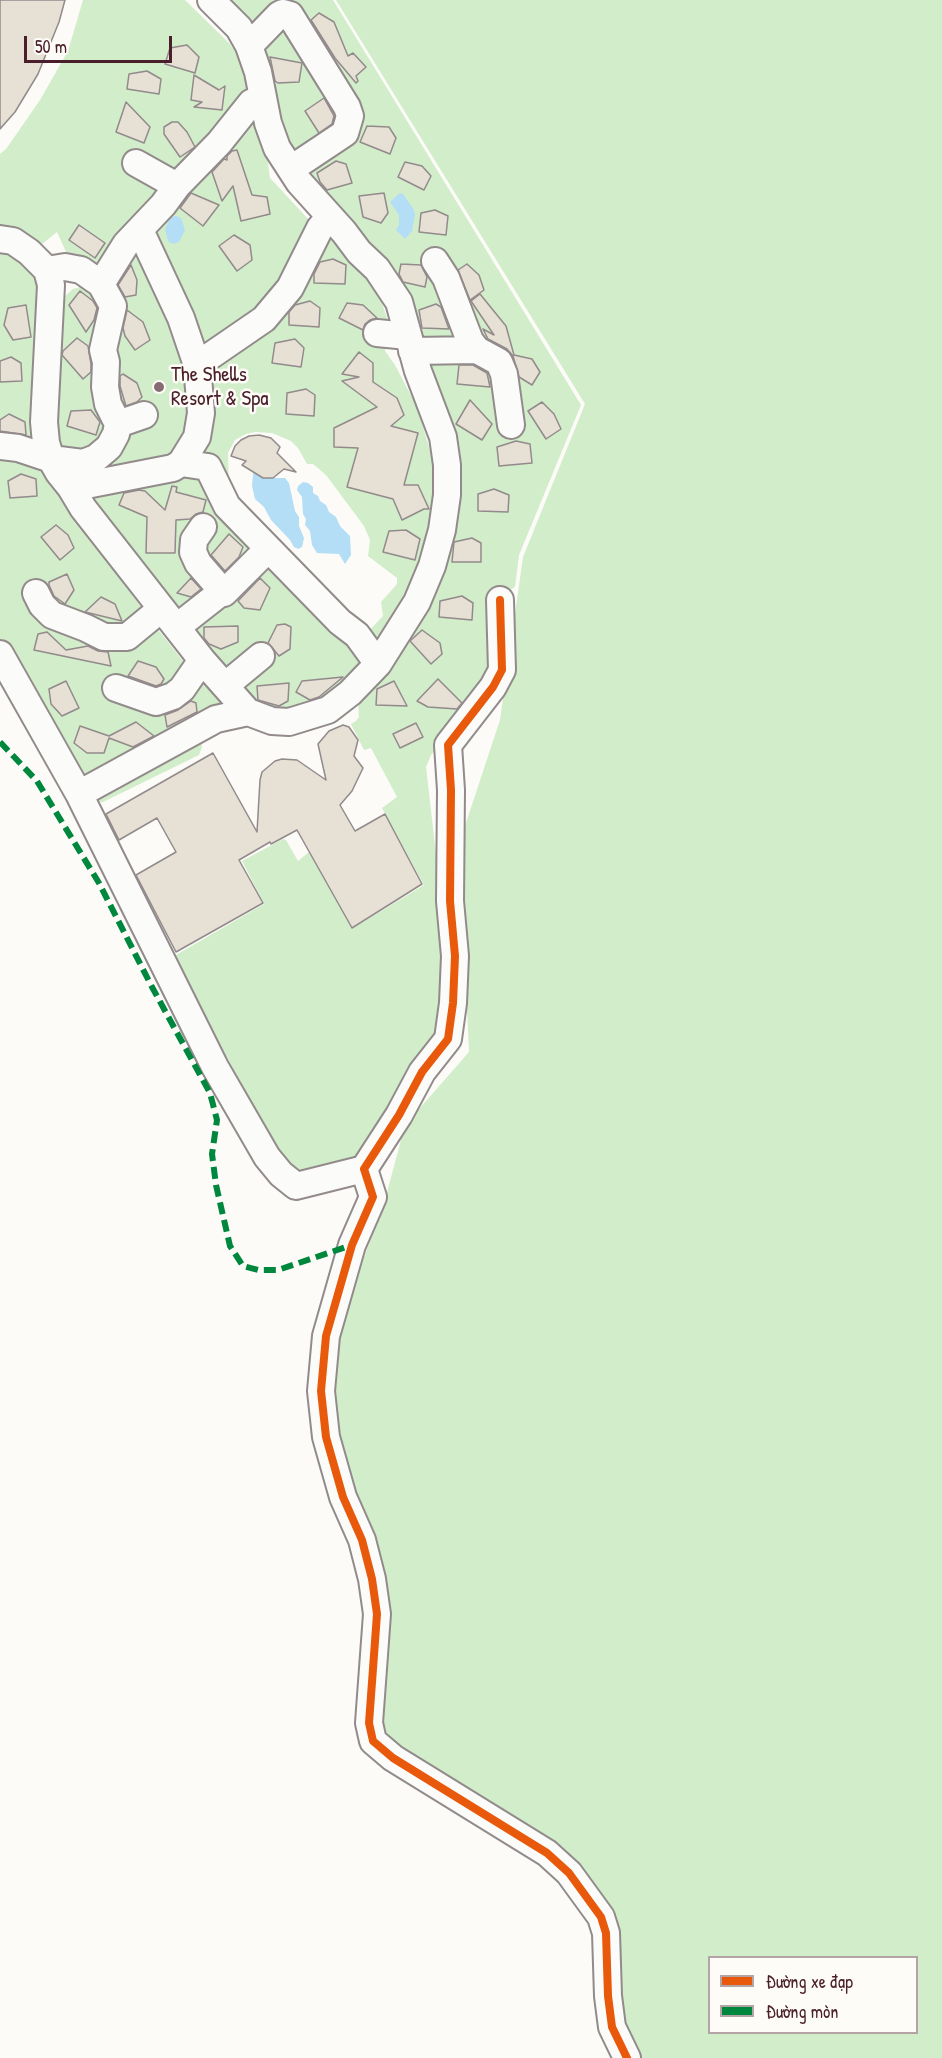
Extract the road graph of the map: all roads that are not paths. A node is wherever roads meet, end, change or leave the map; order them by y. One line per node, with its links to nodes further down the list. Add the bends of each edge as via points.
1 (211, 0): 2 (street, via 239,28)
2 (249, 46): 3 (street); 5 (street, via 279,15 290,15 347,107 350,116 345,133)
3 (263, 96): 5 (street, via 277,148); 6 (street, via 251,103)
4 (136, 163): 6 (street)
5 (291, 169): 7 (street)
6 (177, 186): 8 (street)
7 (330, 217): 14 (street, via 377,269 399,302); 16 (street, via 320,228 290,288 264,319)
8 (140, 230): 12 (street, via 126,244); 16 (street, via 182,318)
9 (0, 239): 11 (street, via 13,241)
10 (435, 261): 15 (street)
11 (47, 270): 12 (street, via 81,270); 21 (street, via 51,285 44,422)
12 (101, 284): 18 (street, via 113,306 104,350 105,387)
13 (377, 333): 14 (street)
14 (410, 343): 15 (street); 33 (street, via 443,437 447,495 432,566 417,602)
15 (477, 350): 19 (street, via 499,362)
16 (197, 365): 22 (street, via 201,413 197,437)
17 (144, 415): 18 (street)
18 (117, 424): 21 (street, via 109,447 96,458 83,464)
19 (511, 425)
20 (0, 446): 21 (street)
21 (51, 459): 23 (street)
22 (181, 463): 23 (street, via 173,468); 33 (street, via 208,467 227,506 357,635)
23 (71, 488): 29 (street)
24 (203, 527): 26 (street, via 194,540 193,552)
25 (267, 550): 26 (street)
26 (224, 592): 29 (street)
27 (36, 593): 29 (street, via 52,615 104,637 127,638)
28 (500, 600): 38 (street, via 502,670 494,687 448,745 450,901 455,956 448,1039 422,1072)
29 (169, 618): 32 (street)
30 (0, 654): 37 (street)
31 (261, 656): 34 (street)
32 (202, 660): 34 (street); 35 (street, via 182,689 156,702)
33 (378, 664): 36 (street, via 328,710 288,722)
34 (226, 685): 36 (street)
35 (116, 688)
36 (248, 712): 37 (street, via 216,719)
37 (79, 794): 38 (street, via 215,1067 267,1157 296,1186)
38 (364, 1169): 39 (street, via 373,1197 352,1245 326,1336 321,1391 326,1437 372,1579 377,1614 369,1711 373,1741 393,1758 547,1852 570,1873 601,1917 606,1933 612,2027)
39 (627, 2058)

